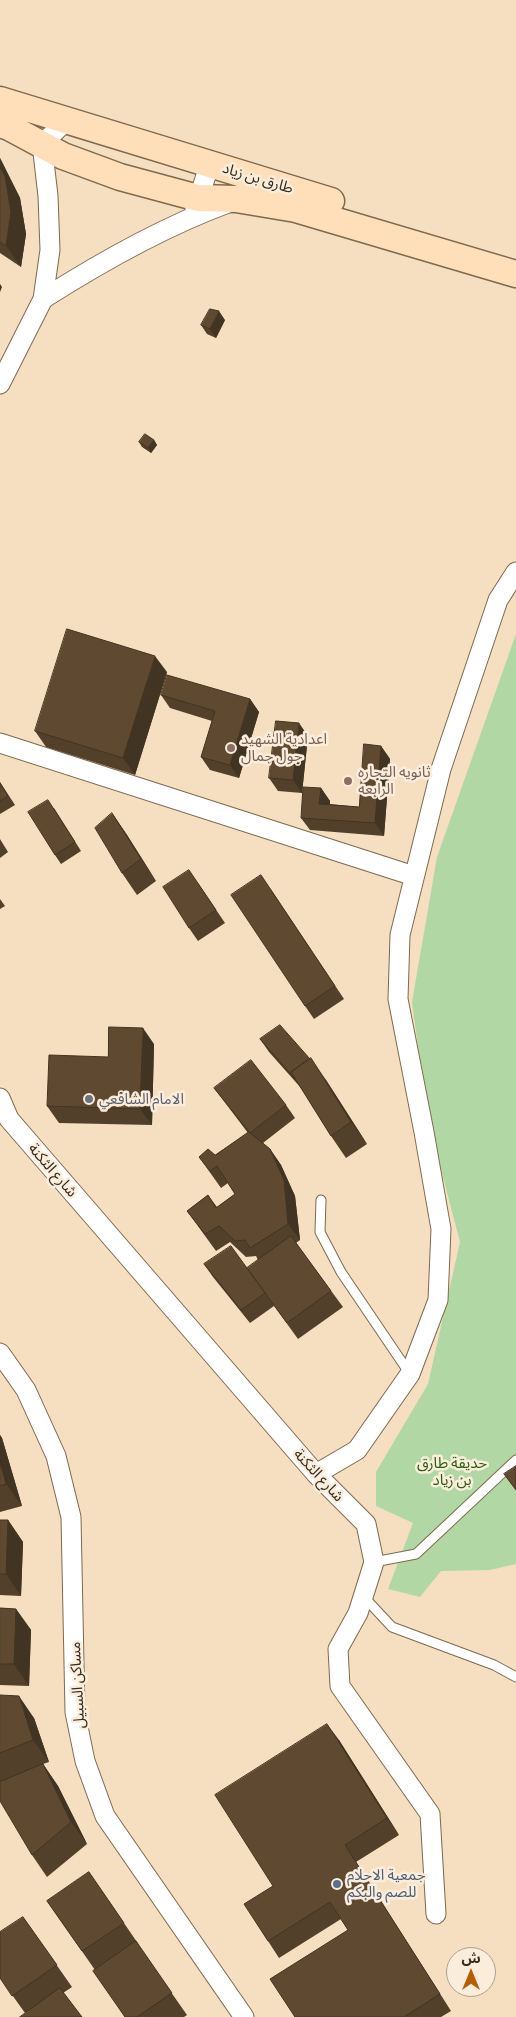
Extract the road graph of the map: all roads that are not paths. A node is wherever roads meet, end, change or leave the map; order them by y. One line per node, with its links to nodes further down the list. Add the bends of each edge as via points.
1 (0, 100): 2 (main road, طارق بن زياد)
2 (66, 121): 4 (street); 5 (main road, طارق بن زياد)
3 (0, 124): 4 (main road)
4 (42, 144): 6 (main road, via 63,156); 9 (street, via 50,250)
5 (210, 164): 6 (street); 7 (main road, طارق بن زياد)
6 (196, 207): 8 (main road, via 236,199 296,209); 9 (street)
7 (516, 257)
8 (516, 274)
9 (43, 299): 10 (street)
10 (0, 384)
11 (516, 572): 13 (street, via 498,600 441,769)
12 (0, 744): 13 (street)
13 (414, 876): 17 (street, via 400,935 398,999 441,1229 438,1300)
14 (0, 1098): 19 (street, شارع الثكنة, via 9,1120)
15 (321, 1200): 17 (lane, via 320,1232 341,1272)
16 (0, 1353): 24 (street, مساكن السبيل, via 26,1390 52,1448 71,1516 75,1712 88,1771 105,1816)
17 (410, 1374): 19 (street, via 357,1450)
18 (516, 1460): 20 (lane, via 416,1554)
19 (316, 1474): 20 (street, شارع الثكنة, via 366,1524)
20 (374, 1562): 21 (street, شارع الثكنة)
21 (364, 1597): 22 (lane, via 392,1627 494,1665); 23 (street, شارع الثكنة, via 338,1649 340,1686 430,1814)
22 (516, 1677)
23 (436, 1914)
24 (244, 2017)

